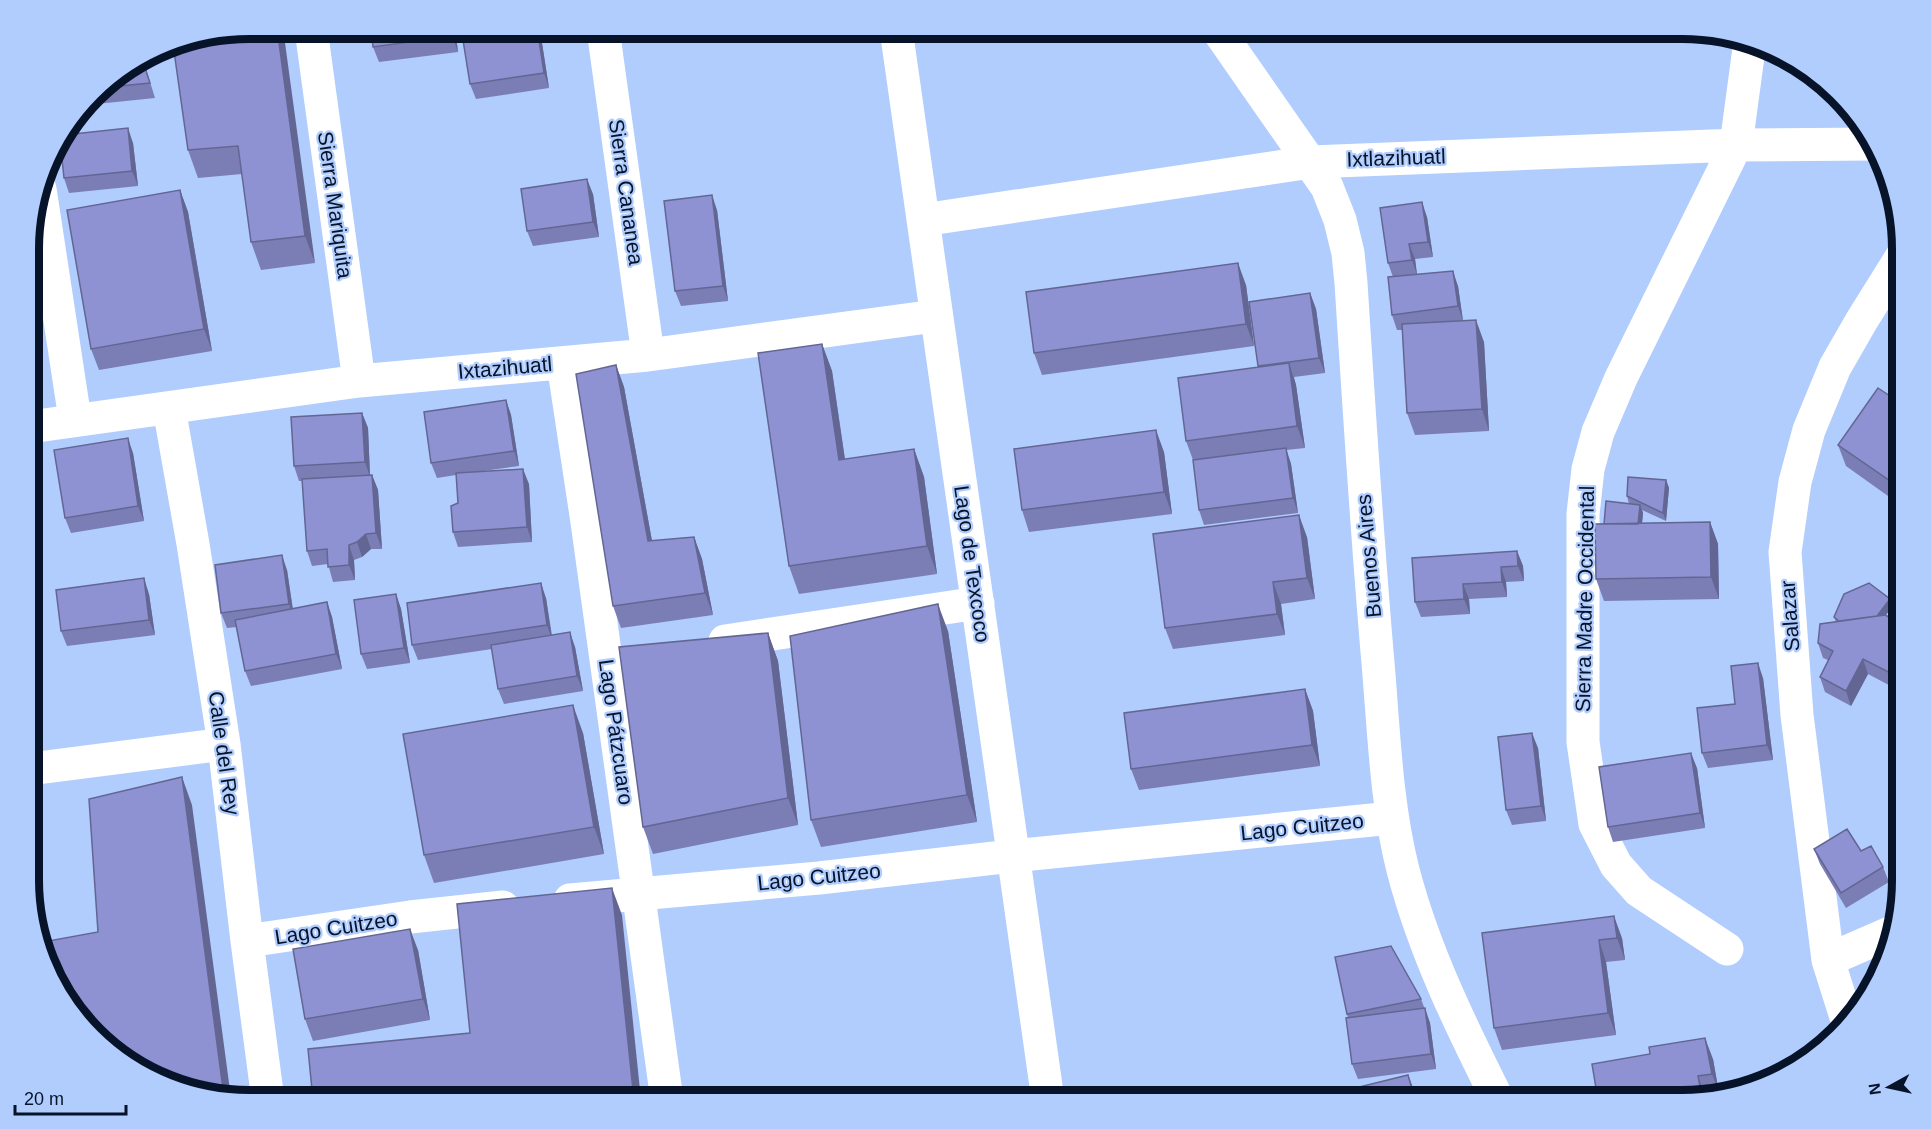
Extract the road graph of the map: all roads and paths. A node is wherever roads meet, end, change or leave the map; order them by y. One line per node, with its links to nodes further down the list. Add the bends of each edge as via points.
1 (312, 39): 15 (street, Sierra Mariquita)
2 (605, 39): 13 (street, Sierra Cananea)
3 (898, 39): 10 (street, Lago de Texcoco)
4 (1225, 39): 8 (street, Buenos Aires)
5 (1749, 50): 7 (street, Sierra Madre Occidental)
6 (1864, 144): 7 (street, Ixtlazihuatl)
7 (1736, 145): 8 (street, Ixtlazihuatl); 30 (street, Sierra Madre Occidental, via 1598,432 1588,469 1583,513 1582,742 1595,824 1616,865 1639,891)
8 (1311, 162): 10 (street, Ixtlazihuatl); 25 (street, Buenos Aires, via 1327,188 1348,253 1366,528)
9 (43, 208): 17 (street)
10 (923, 220): 12 (street, Lago de Texcoco)
11 (1892, 272): 31 (street, Salazar, via 1836,367 1809,430 1795,482 1785,552 1797,715)
12 (935, 316): 13 (street, Ixtazihuatl); 19 (street, Lago de Texcoco)
13 (648, 355): 14 (street, Ixtazihuatl)
14 (563, 363): 15 (street, Ixtazihuatl); 22 (street, Lago Pátzcuaro)
15 (359, 381): 16 (street, Ixtazihuatl)
16 (169, 408): 17 (street, Ixtazihuatl); 23 (street, Calle del Rey)
17 (75, 419): 18 (street, Ixtazihuatl)
18 (39, 425)
19 (978, 603): 20 (street); 26 (street, Lago de Texcoco)
20 (698, 645)
21 (640, 654): 22 (street)
22 (605, 659): 27 (street, Lago Pátzcuaro)
23 (224, 744): 24 (street); 29 (street, Calle del Rey)
24 (39, 768)
25 (1392, 818): 26 (street, Lago Cuitzeo); 36 (street, Buenos Aires, via 1403,871 1426,941)
26 (1012, 856): 27 (street, Lago Cuitzeo); 35 (street, Lago de Texcoco)
27 (639, 893): 29 (street, Lago Cuitzeo, via 410,917); 34 (street, Lago Pátzcuaro)
28 (1885, 935): 31 (street)
29 (247, 941): 33 (street, Calle del Rey)
30 (1727, 949)
31 (1828, 960): 32 (street, Salazar)
32 (1843, 1008)
33 (267, 1090)
34 (666, 1090)
35 (1047, 1090)
36 (1493, 1090)

